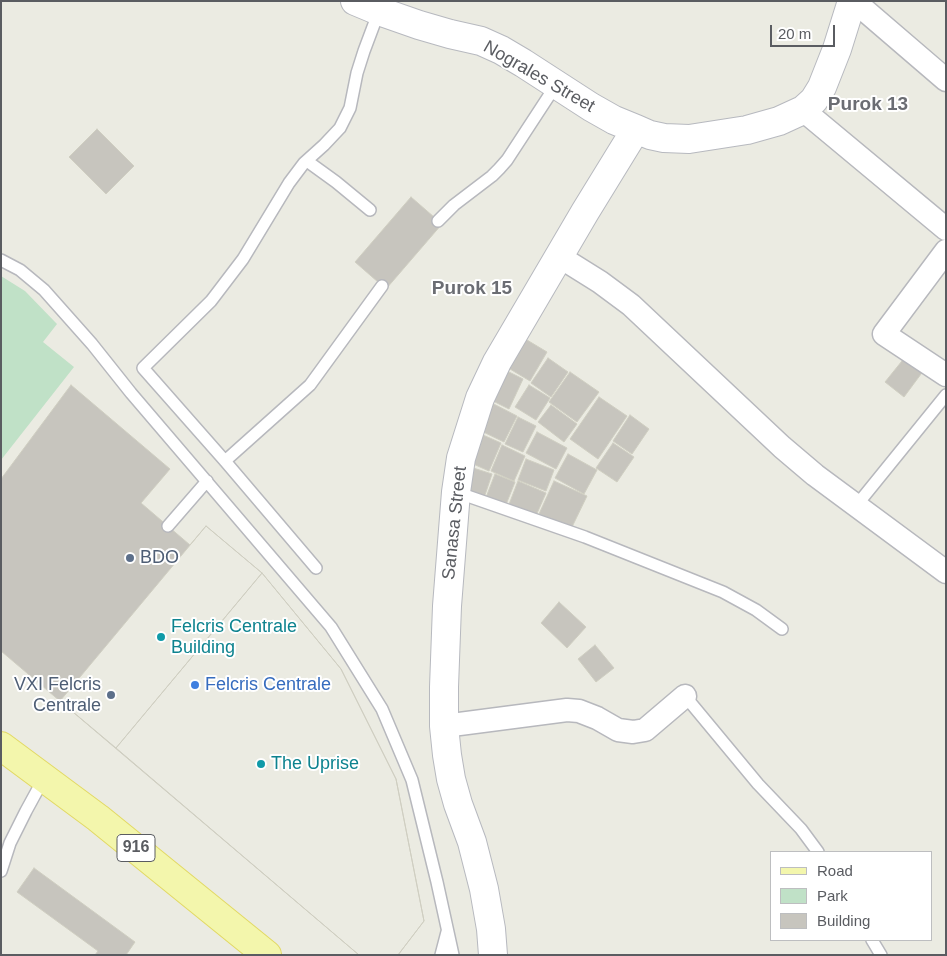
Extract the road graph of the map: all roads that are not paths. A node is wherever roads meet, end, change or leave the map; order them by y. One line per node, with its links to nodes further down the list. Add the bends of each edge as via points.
1 (853, 1): 3 (street); 5 (street, via 822,87)
2 (367, 6): 4 (street, Nograles Street, via 480,41 501,50); 7 (lane, via 364,51 350,108 340,128)
3 (946, 80)
4 (556, 85): 6 (street, Nograles Street, via 614,120); 9 (lane, via 507,160)
5 (804, 110): 6 (street, Nograles Street, via 779,122 697,138 664,138); 10 (street)
6 (636, 129): 12 (street, Sanasa Street)
7 (307, 161): 8 (lane); 17 (lane, via 289,183 243,259 211,301 143,368)
8 (370, 210)
9 (438, 221)
10 (946, 229)
11 (946, 251): 15 (street, via 884,334)
12 (560, 257): 19 (street, Sanasa Street, via 497,362 480,398 461,458); 20 (street, via 631,305 782,447)
13 (1, 260): 18 (lane, via 20,270 44,290)
14 (382, 286): 17 (lane, via 310,385)
15 (946, 375)
16 (946, 395): 20 (lane)
17 (225, 461): 22 (lane)
18 (207, 481): 21 (lane); 31 (lane, via 331,627 382,709 412,780)
19 (456, 492): 24 (lane, via 585,537 723,592); 26 (street, Sanasa Street, via 446,606)
20 (856, 506): 23 (street)
21 (168, 526)
22 (316, 568)
23 (946, 572)
24 (782, 629)
25 (685, 696): 26 (street, via 645,730 634,732 618,730 597,718 567,710); 29 (lane)
26 (444, 726): 36 (street, Sanasa Street, via 451,780 484,889)
27 (1, 746): 28 (main road, 916)
28 (44, 778): 30 (lane, via 10,843); 33 (main road, 916)
29 (817, 851)
30 (1, 871)
31 (448, 928): 34 (lane); 35 (lane)
32 (873, 941): 37 (lane)
33 (267, 955)
34 (441, 955)
35 (453, 955)
36 (493, 955)
37 (881, 955)

